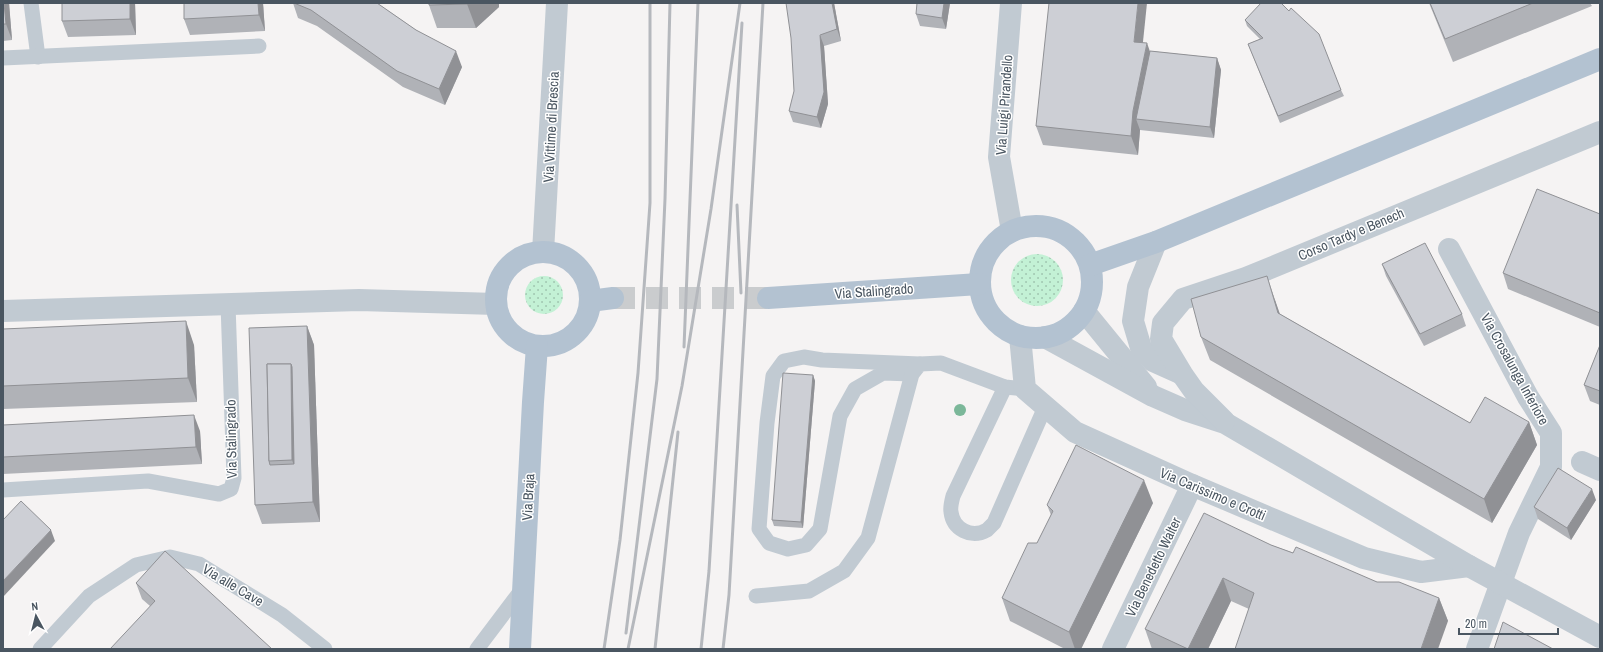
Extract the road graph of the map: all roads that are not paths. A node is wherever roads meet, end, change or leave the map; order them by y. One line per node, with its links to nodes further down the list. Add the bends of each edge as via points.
1 (31, 3): 5 (lane)
2 (557, 3): 12 (street, Via Vittime di Brescia)
3 (1011, 3): 9 (street, Via Luigi Pirandello, via 999,157)
4 (258, 46): 5 (lane)
5 (38, 57): 6 (lane)
6 (3, 58)
7 (1600, 59): 10 (main road)
8 (1600, 132): 26 (street, Corso Tardy e Benech, via 1246,278 1183,299 1163,323 1161,338)
9 (1012, 231): 13 (main road, via 1035,225 1059,230 1078,244); 14 (main road, via 1002,236 988,252 983,262)
10 (1156, 242): 13 (main road); 26 (street, Corso Tardy e Benech, via 1138,287 1133,321 1141,348 1153,361)
11 (1449, 249): 34 (street, Via Crosalunga Inferiore, via 1528,397 1551,433 1551,467 1519,533)
12 (543, 252): 17 (main road, via 558,254 571,261 582,272 589,286); 19 (main road, via 527,254 513,262 503,274 497,289)
13 (1090, 265): 21 (main road, via 1092,288)
14 (979, 284): 16 (main road, Via Stalingrado); 22 (main road, via 991,316)
15 (613, 298): 17 (main road)
16 (768, 298)
17 (590, 301): 24 (main road, via 587,316 579,330 568,340 553,345)
18 (228, 304): 19 (street, via 359,300); 20 (street); 32 (lane, Via Stalingrado, via 234,478 231,489 219,494 148,481)
19 (496, 304): 24 (main road, via 500,319 509,333 522,342)
20 (3, 311)
21 (1084, 311): 23 (main road, via 1068,328); 28 (street)
22 (1020, 336): 23 (main road); 27 (street)
23 (1045, 337): 28 (street)
24 (537, 346): 35 (main road, Via Braja)
25 (916, 369): 25 (lane, via 804,358 784,361 773,376 767,423 759,529 769,543 788,549 806,545 820,529 840,416 855,389 883,373); 27 (lane, via 940,363); 36 (lane, via 868,538 844,571 809,592)
26 (1182, 374): 30 (street, Corso Tardy e Benech)
27 (1015, 388): 29 (street, Via Carissimo e Crotti); 29 (lane, via 953,496 951,511 955,524 962,532 975,533 987,530 994,523)
28 (1153, 396): 30 (street)
29 (1045, 407): 31 (street, Via Carissimo e Crotti, via 1074,432)
30 (1225, 423): 33 (street)
31 (1192, 485): 33 (street, Via Carissimo e Crotti, via 1364,558 1421,572); 42 (street, Via Benedetto Walter)
32 (3, 490)
33 (1469, 566): 34 (street)
34 (1501, 583): 37 (street); 43 (street, Via Crosalunga Inferiore)
35 (524, 587): 40 (lane); 41 (main road, Via Braja)
36 (756, 596)
37 (1600, 637)
38 (40, 649): 39 (lane, Via alle Cave, via 89,596 136,565 170,557 199,564 282,615)
39 (325, 649)
40 (477, 649)
41 (520, 649)
42 (1113, 649)
43 (1477, 649)

